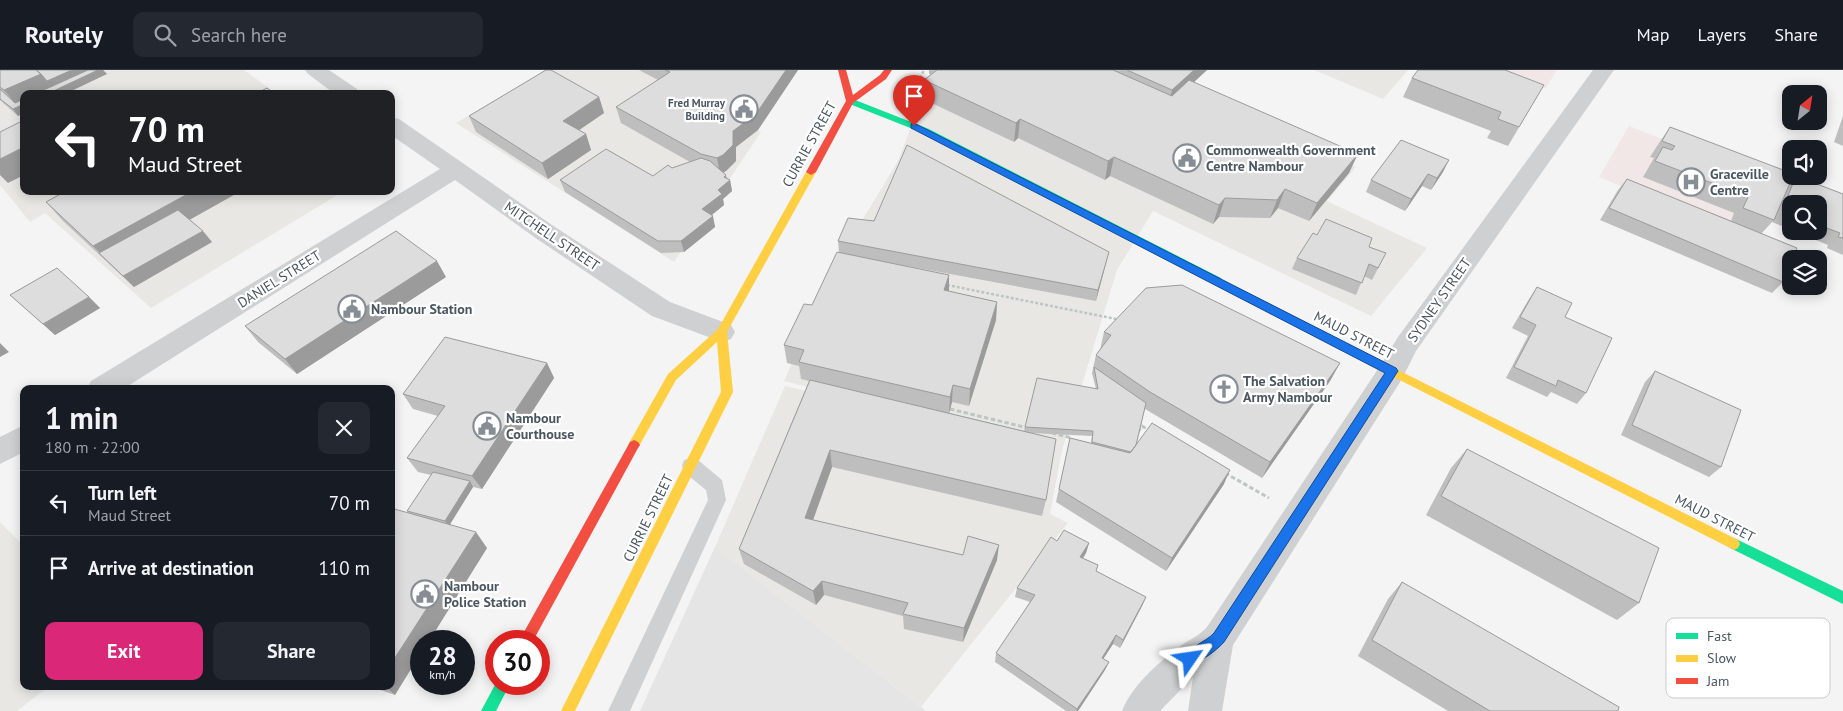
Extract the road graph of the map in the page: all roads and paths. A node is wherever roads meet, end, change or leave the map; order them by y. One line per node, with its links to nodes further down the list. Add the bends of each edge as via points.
1 (315, 70): 6 (street)
2 (842, 70): 8 (main road, CURRIE STREET)
3 (888, 70): 8 (main road, CURRIE STREET)
4 (924, 70): 7 (path)
5 (1604, 70): 14 (street, SYDNEY STREET)
6 (343, 90)
7 (911, 96)
8 (850, 101): 13 (main road, CURRIE STREET); 14 (main road, MAUD STREET, via 926,131)
9 (395, 127): 10 (street, MITCHELL STREET)
10 (457, 169): 13 (street, MITCHELL STREET, via 661,309); 15 (street, DANIEL STREET)
11 (945, 285): 12 (path)
12 (1116, 319)
13 (722, 332): 26 (main road, CURRIE STREET, via 727,392); 30 (main road, CURRIE STREET, via 672,377)
14 (1392, 371): 29 (main road, MAUD STREET); 31 (street, SYDNEY STREET)
15 (107, 385)
16 (950, 409): 19 (path)
17 (1134, 423): 18 (path)
18 (1142, 426): 21 (path); 23 (path)
19 (1037, 430)
20 (1046, 432): 22 (path)
21 (1159, 436)
22 (1075, 439)
23 (1133, 439)
24 (20, 440): 25 (street)
25 (0, 452)
26 (691, 466): 34 (main road, CURRIE STREET); 35 (lane, via 715,486 718,500)
27 (1219, 470): 28 (path)
28 (1270, 498)
29 (1843, 598)
30 (532, 630)
31 (1219, 638): 36 (street, SYDNEY STREET, via 1158,688); 37 (street, SYDNEY STREET)
32 (496, 695): 33 (main road)
33 (488, 711)
34 (568, 711)
35 (620, 711)
36 (1139, 711)
37 (1206, 711)

